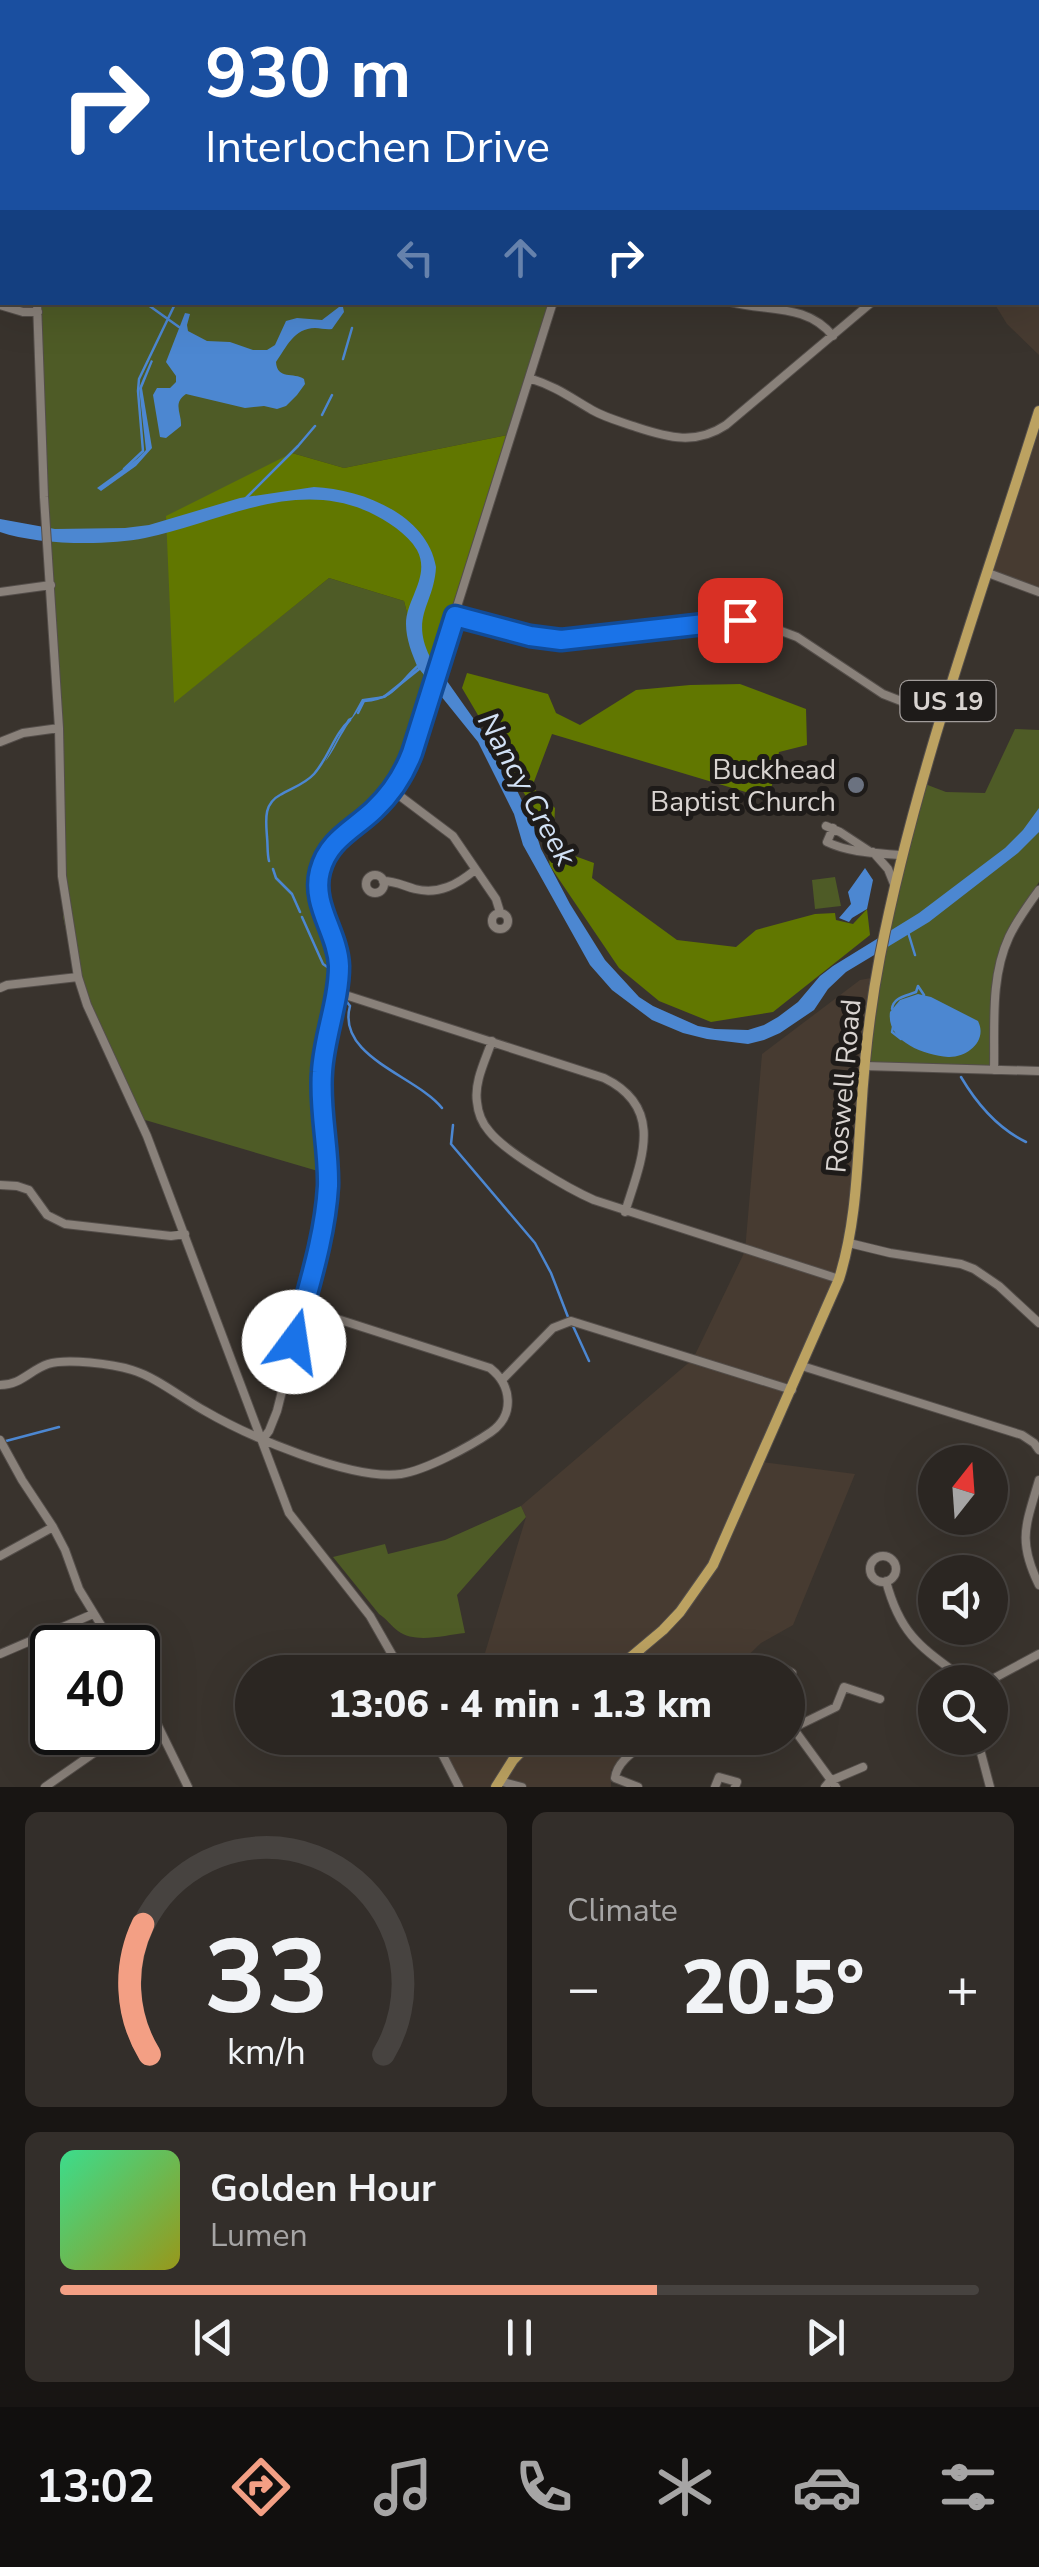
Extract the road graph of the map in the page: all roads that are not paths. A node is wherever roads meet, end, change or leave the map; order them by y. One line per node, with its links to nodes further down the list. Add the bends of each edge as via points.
1 (0, 305): 5 (street, via 29,313)
2 (553, 305): 7 (street)
3 (751, 305): 6 (street, via 800,312)
4 (869, 305): 6 (street)
5 (38, 307): 10 (street)
6 (833, 336): 7 (street, via 726,425 694,438 666,437 606,417)
7 (530, 378): 13 (street)
8 (1039, 411): 9 (main road, Roswell Road / US 19)
9 (988, 574): 12 (street); 14 (main road, Roswell Road / US 19)
10 (50, 586): 11 (street); 15 (street)
11 (0, 592)
12 (1039, 592)
13 (455, 616): 14 (street, via 561,640 721,621 760,623 797,637 883,694); 17 (street, via 408,762)
14 (942, 717): 19 (main road, Roswell Road / US 19)
15 (59, 728): 16 (street); 25 (street, via 62,876)
16 (0, 742)
17 (392, 790): 20 (street, via 454,836); 27 (street, via 339,838 321,868 318,892 338,956)
18 (871, 852): 18 (street, via 827,842 829,827); 19 (street); 22 (street)
19 (901, 855): 22 (main road, Roswell Road / US 19)
20 (476, 870): 21 (street, via 438,890); 24 (street)
21 (384, 881)
22 (894, 884): 29 (main road, Roswell Road / US 19)
23 (1039, 890): 30 (street, via 1000,961)
24 (500, 912)
25 (78, 977): 26 (street); 34 (street)
26 (0, 988)
27 (336, 992): 28 (street); 37 (street, via 321,1076 326,1206)
28 (492, 1042): 33 (street, via 476,1094 489,1132 566,1186); 33 (street, via 604,1078 631,1098 645,1142)
29 (865, 1066): 30 (street); 35 (main road, Roswell Road / US 19)
30 (994, 1070): 31 (street)
31 (1039, 1071)
32 (0, 1185): 34 (street, via 24,1188 64,1224)
33 (625, 1212): 36 (street)
34 (185, 1234): 44 (street)
35 (849, 1243): 36 (main road, Roswell Road / US 19); 38 (street, via 974,1269)
36 (839, 1279): 39 (main road, Roswell Road / US 19)
37 (303, 1308): 40 (street, via 485,1366); 44 (street)
38 (1039, 1323)
39 (802, 1366): 42 (main road, Roswell Road / US 19); 45 (street, via 1022,1435)
40 (502, 1380): 42 (street, via 553,1328 571,1322); 44 (street, via 508,1404 498,1427 410,1472 366,1473)
41 (0, 1385): 44 (street, via 56,1362 127,1368)
42 (792, 1390): 53 (main road, Roswell Road / US 19, via 713,1564 680,1612)
43 (0, 1440): 47 (street)
44 (262, 1440): 56 (street, via 289,1513)
45 (1039, 1450)
46 (1039, 1480): 50 (street, via 1024,1538)
47 (53, 1527): 48 (street); 51 (street)
48 (0, 1556)
49 (886, 1581): 59 (street, via 910,1636)
50 (1039, 1584)
51 (93, 1614): 52 (street); 54 (street)
52 (100, 1625)
53 (638, 1652): 57 (main road, Roswell Road / US 19); 58 (street)
54 (0, 1654)
55 (1039, 1654): 60 (street)
56 (392, 1655)
57 (634, 1655)
58 (642, 1655)
59 (947, 1665)
60 (1008, 1671)
61 (880, 1699): 62 (street, via 844,1687 836,1707)
62 (805, 1720)
63 (160, 1731): 74 (street)
64 (805, 1748): 72 (street)
65 (91, 1755): 73 (street)
66 (443, 1755): 75 (street)
67 (518, 1755): 71 (main road)
68 (630, 1755): 77 (street, via 615,1778)
69 (982, 1755): 80 (street)
70 (863, 1767): 72 (street)
71 (498, 1784): 76 (street)
72 (830, 1785)
73 (45, 1787)
74 (188, 1787)
75 (459, 1787)
76 (522, 1787)
77 (638, 1787)
78 (715, 1787): 79 (street, via 718,1777 737,1782)
79 (735, 1787)
80 (990, 1787)

